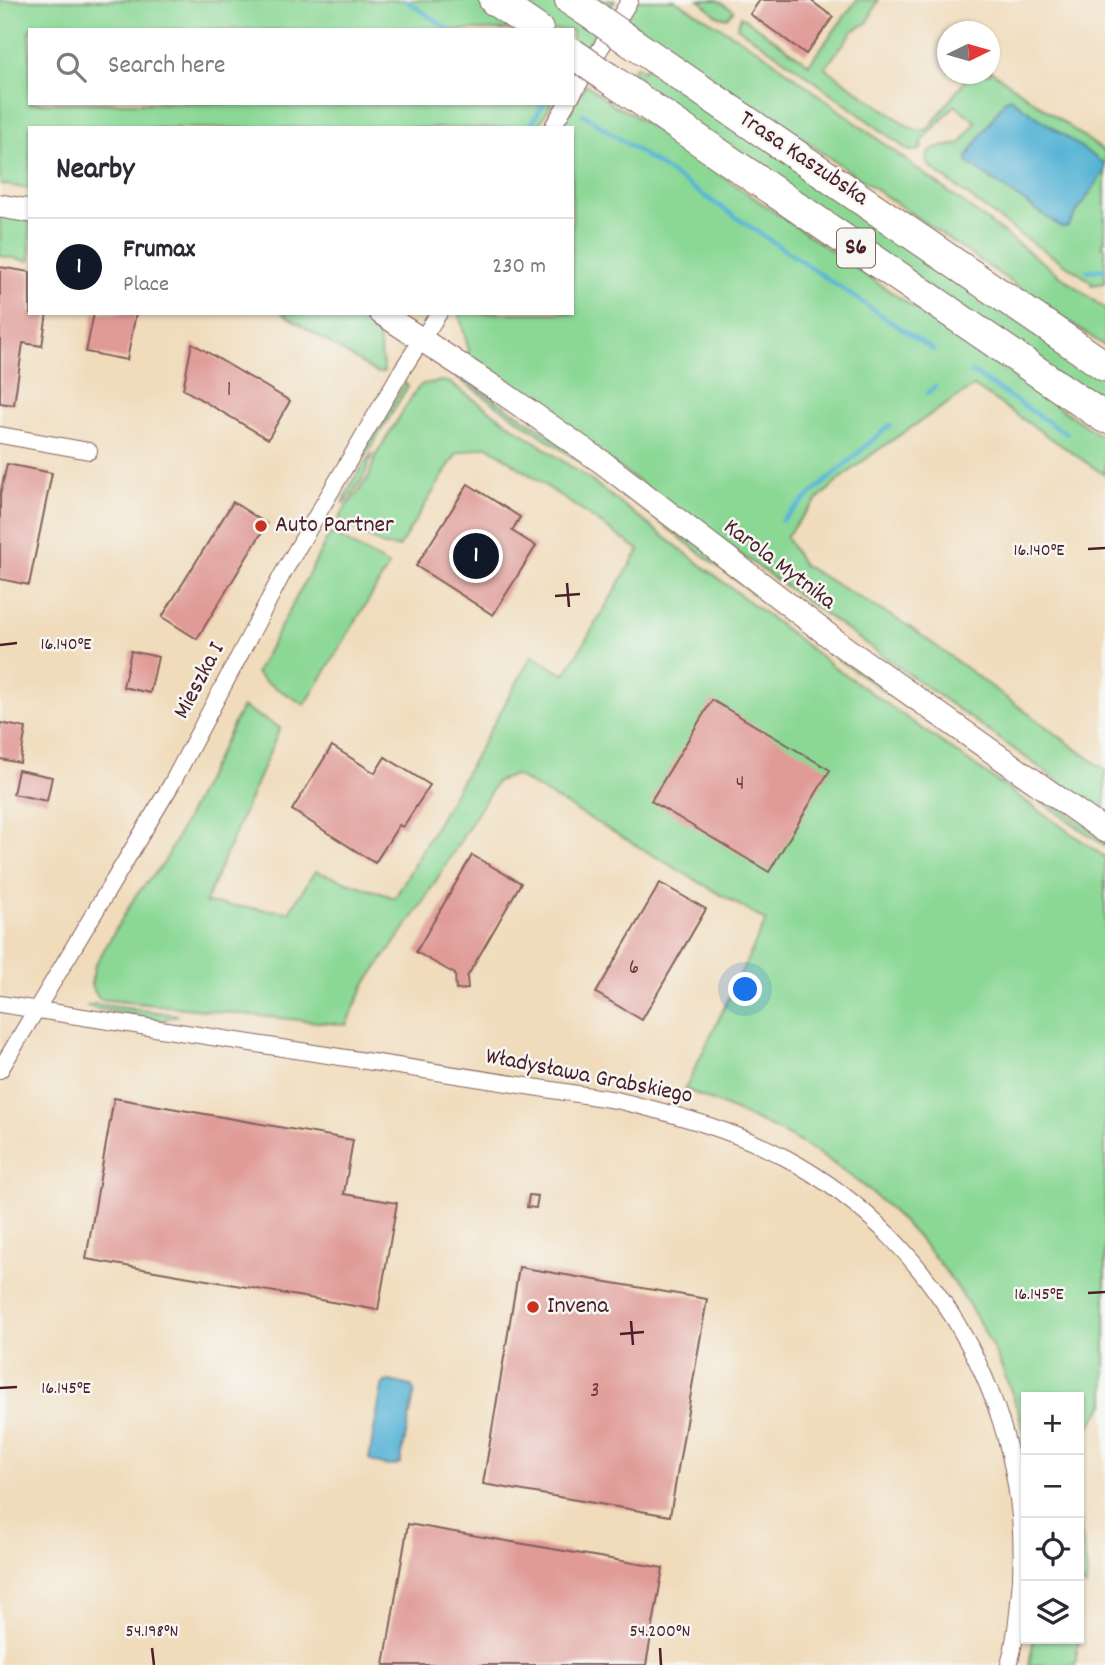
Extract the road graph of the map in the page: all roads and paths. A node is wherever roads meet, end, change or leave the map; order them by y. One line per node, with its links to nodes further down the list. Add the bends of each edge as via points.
1 (494, 0): 4 (highway)
2 (570, 0): 14 (highway, Trasa Kaszubska / S6, bridge)
3 (630, 0): 6 (street)
4 (535, 28)
5 (574, 54): 15 (highway, Trasa Kaszubska / S6, bridge)
6 (574, 92)
7 (566, 105): 8 (street)
8 (553, 126)
9 (0, 206): 10 (street)
10 (28, 211)
11 (384, 315): 13 (street, Karola Mytnika)
12 (438, 315): 13 (street, Mieszka I)
13 (422, 339): 18 (street, Karola Mytnika, via 602,462 845,648); 20 (street, Mieszka I, via 288,563 171,785)
14 (1105, 366)
15 (1105, 418)
16 (0, 435): 17 (street)
17 (89, 451)
18 (1105, 831)
19 (0, 1004): 20 (street, Władysława Grabskiego)
20 (38, 1009): 21 (street, Mieszka I); 22 (street, Władysława Grabskiego, via 616,1100 694,1119 739,1136 823,1181 872,1217 906,1252 959,1326 994,1396 1011,1453 1020,1507 1023,1562)
21 (0, 1070)
22 (1009, 1665)

